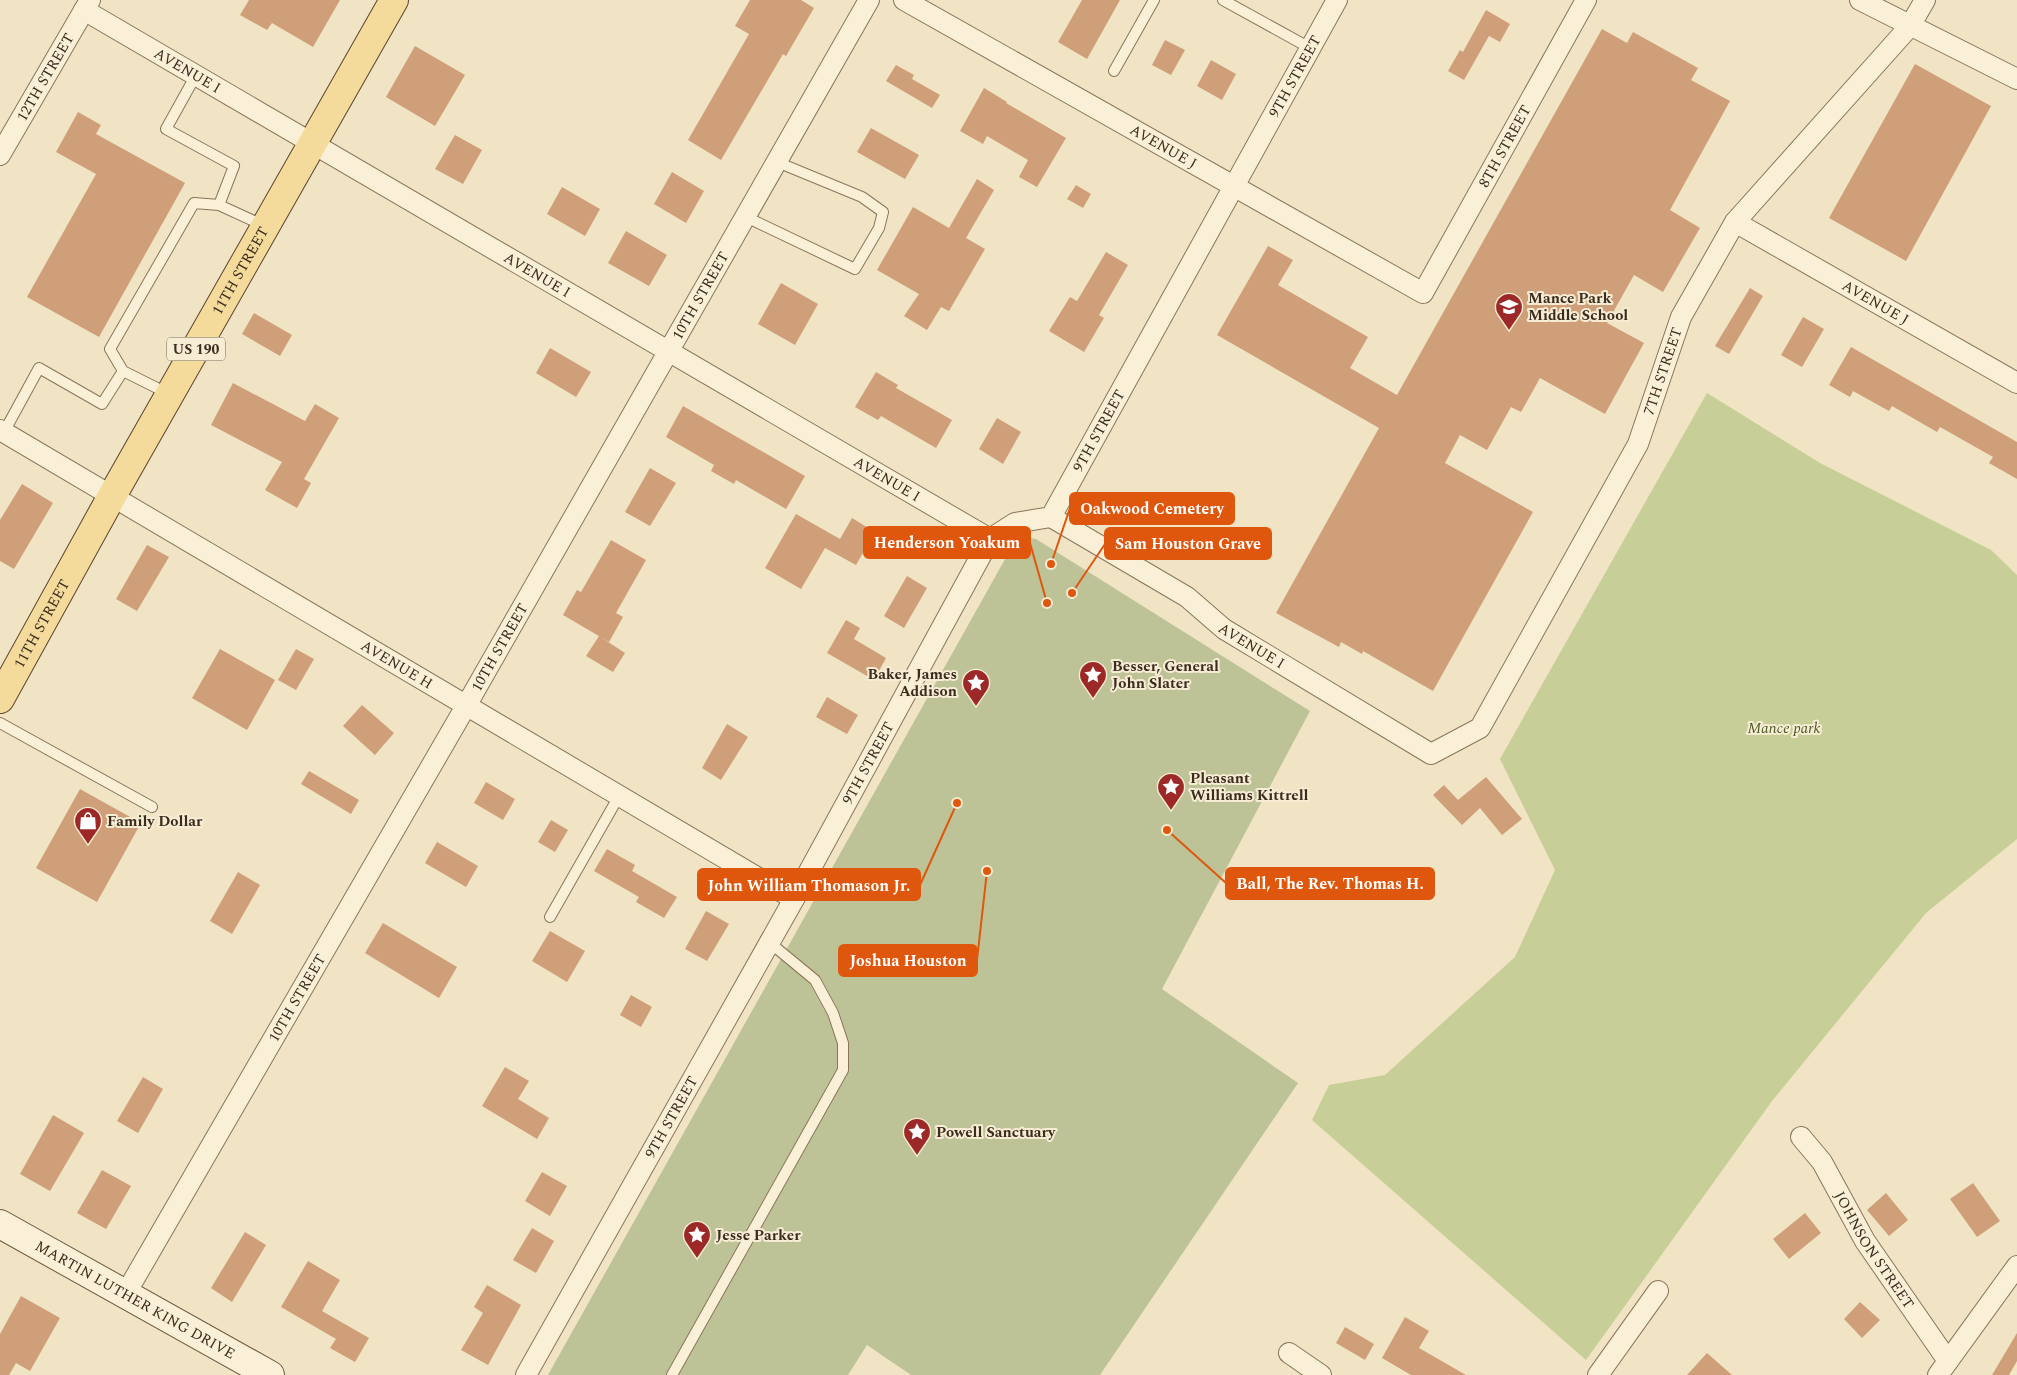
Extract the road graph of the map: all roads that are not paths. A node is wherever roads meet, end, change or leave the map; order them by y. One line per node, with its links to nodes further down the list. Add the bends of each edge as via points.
1 (394, 0): 16 (main road, 11TH STREET / US 190)
2 (869, 0): 18 (street, 10TH STREET)
3 (904, 0): 19 (street, AVENUE J)
4 (1154, 0): 13 (lane)
5 (1223, 0): 12 (lane)
6 (1336, 0): 12 (street, 9TH STREET)
7 (1586, 0): 24 (street, 8TH STREET)
8 (1860, 0): 11 (street)
9 (1925, 0): 11 (street, 7TH STREET)
10 (87, 5): 14 (street, AVENUE I); 17 (street, 12TH STREET)
11 (1910, 26): 15 (street); 22 (street, 7TH STREET)
12 (1310, 48): 19 (street, 9TH STREET)
13 (1114, 71)
14 (196, 75): 16 (street, AVENUE I); 20 (lane, via 166,129 234,166)
15 (2017, 79)
16 (313, 144): 23 (main road, 11TH STREET / US 190); 25 (street, AVENUE I)
17 (0, 155)
18 (777, 162): 21 (street, 10TH STREET); 21 (lane, via 862,196 883,212 879,228 855,269)
19 (1235, 186): 24 (street, AVENUE J); 31 (street, 9TH STREET)
20 (219, 205): 23 (lane); 26 (lane, via 194,203 110,348)
21 (746, 217): 25 (street, 10TH STREET)
22 (1735, 222): 27 (street, AVENUE J); 36 (street, 7TH STREET, via 1681,318 1638,444 1480,728)
23 (266, 226): 28 (main road, 11TH STREET / US 190)
24 (1423, 293)
25 (669, 351): 32 (street, AVENUE I); 34 (street, 10TH STREET)
26 (123, 371): 28 (lane); 29 (lane, via 102,404 39,368)
27 (2017, 383)
28 (170, 395): 30 (main road, 11TH STREET / US 190)
29 (2, 431): 30 (street, AVENUE H)
30 (112, 496): 33 (main road, 11TH STREET / US 190); 34 (street, AVENUE H)
31 (1050, 517): 32 (street, 9TH STREET, via 1015,523); 36 (street, AVENUE I, via 1187,597 1224,629)
32 (990, 539): 39 (street, 9TH STREET)
33 (0, 699)
34 (466, 706): 37 (street, AVENUE H); 46 (street, 10TH STREET)
35 (0, 723): 38 (lane)
36 (1431, 754)
37 (619, 796): 39 (street, AVENUE H); 40 (lane)
38 (152, 807)
39 (794, 899): 41 (street, 9TH STREET)
40 (550, 917)
41 (769, 942): 50 (street, 9TH STREET); 51 (lane, via 815,980 836,1020 843,1044 843,1070)
42 (1801, 1137): 48 (street, JOHNSON STREET, via 1822,1162 1865,1241)
43 (0, 1224): 46 (street, MARTIN LUTHER KING DRIVE)
44 (2017, 1266): 48 (street)
45 (1658, 1291): 53 (street)
46 (126, 1293): 49 (street, MARTIN LUTHER KING DRIVE)
47 (1289, 1353): 52 (street)
48 (1943, 1368)
49 (270, 1375)
50 (526, 1375)
51 (672, 1375)
52 (1321, 1375)
53 (1598, 1375)

